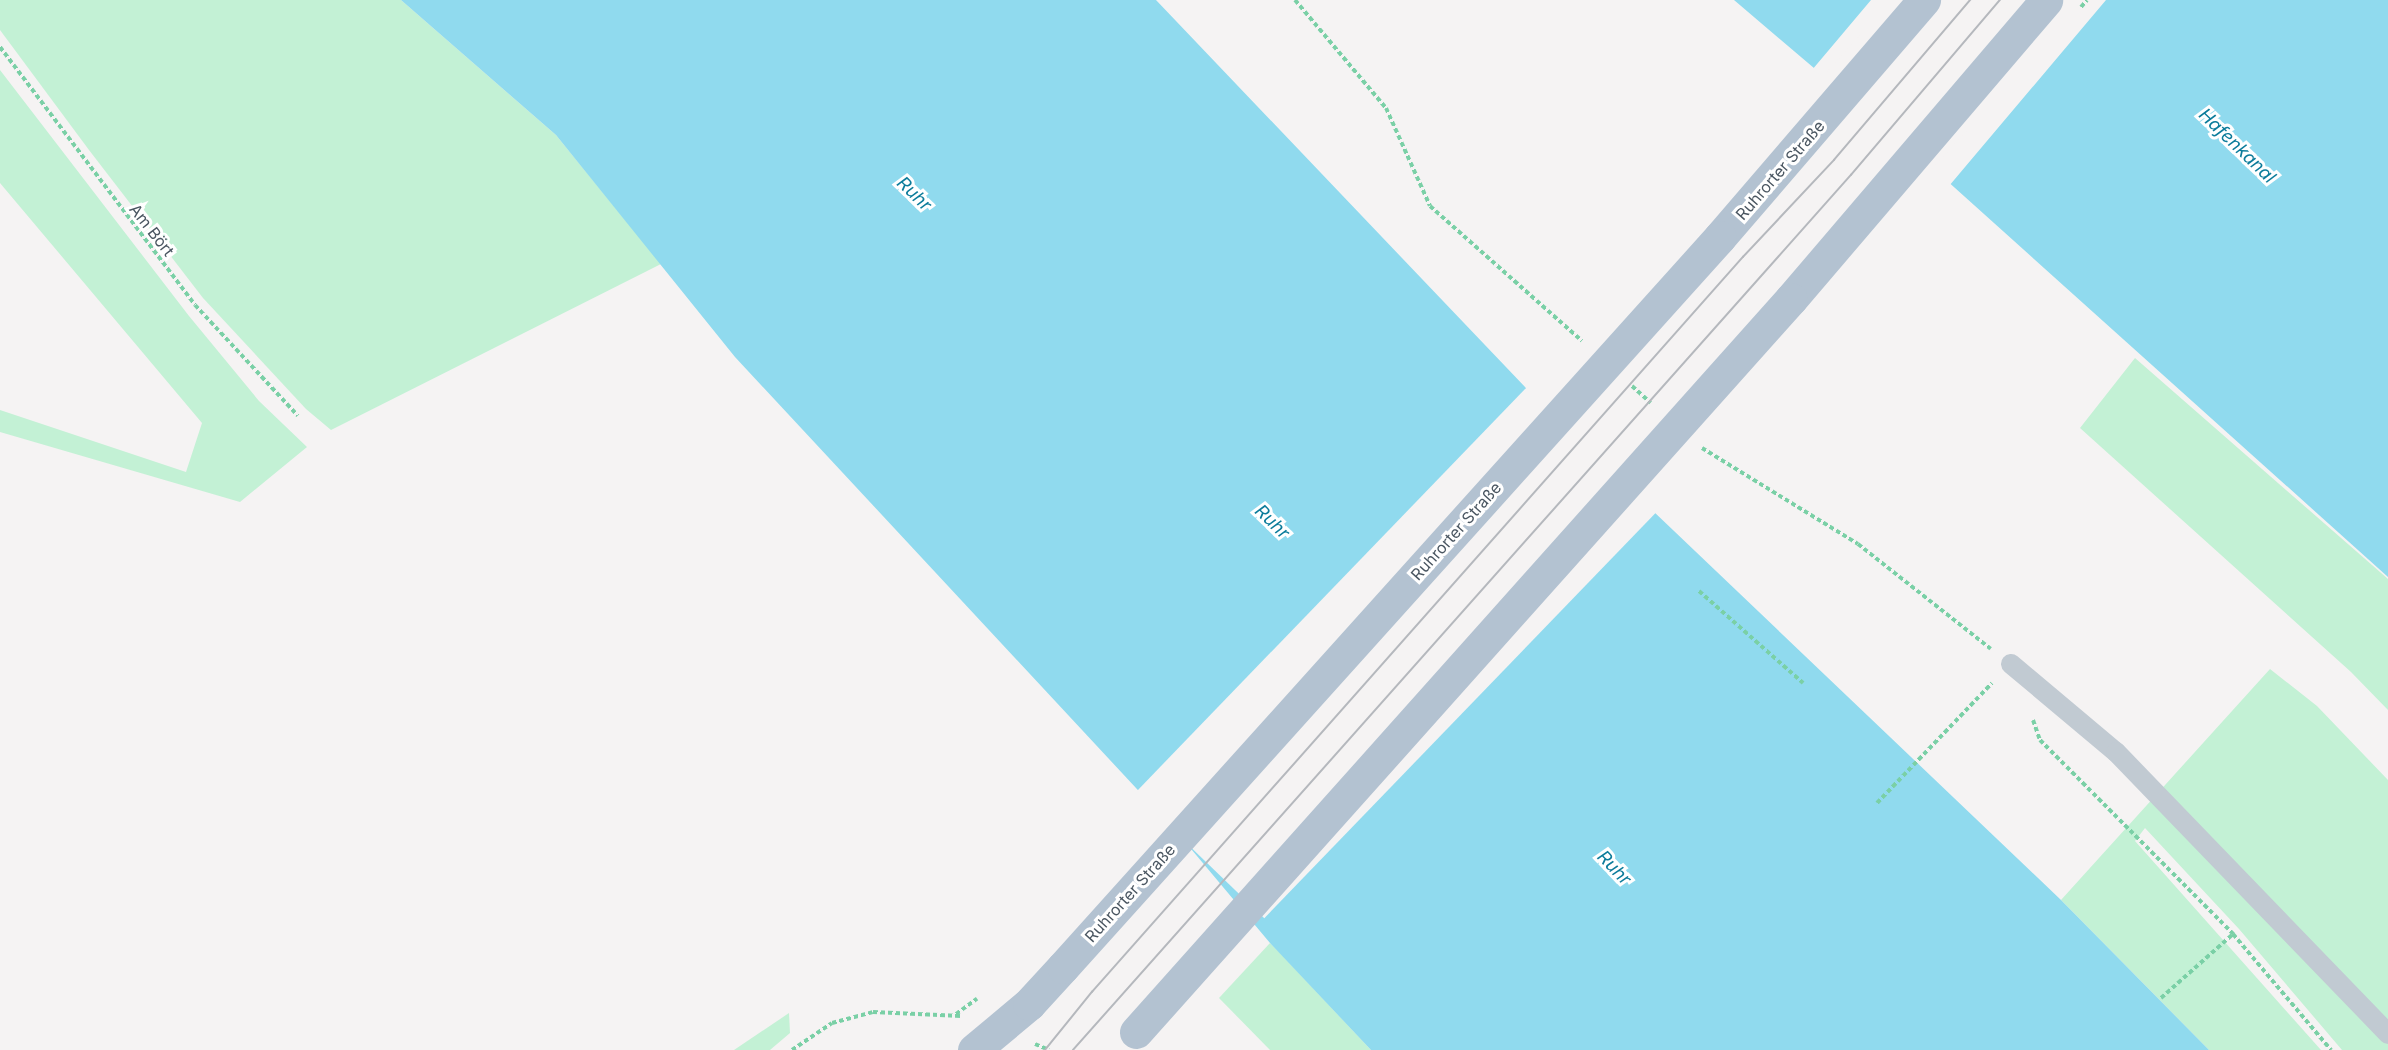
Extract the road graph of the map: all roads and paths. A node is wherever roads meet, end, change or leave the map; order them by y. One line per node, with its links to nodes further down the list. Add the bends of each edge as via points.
1 (1924, 0): 16 (main road, Ruhrorter Straße, bridge, via 1809,138 1063,967 1029,1004)
2 (2046, 0): 14 (main road, bridge, via 1791,299)
3 (0, 47): 4 (path, Am Bört, via 195,305)
4 (298, 416)
5 (1700, 591): 7 (path)
6 (2011, 664): 9 (path); 13 (lane, via 2116,752)
7 (1803, 683)
8 (2032, 718): 10 (path, via 2040,740)
9 (1877, 803)
10 (2233, 934): 11 (path); 17 (path)
11 (2161, 998)
12 (955, 1014): 15 (path, via 873,1012 832,1023)
13 (2388, 1034)
14 (1130, 1041)
15 (792, 1050)
16 (974, 1050)
17 (2331, 1050)

